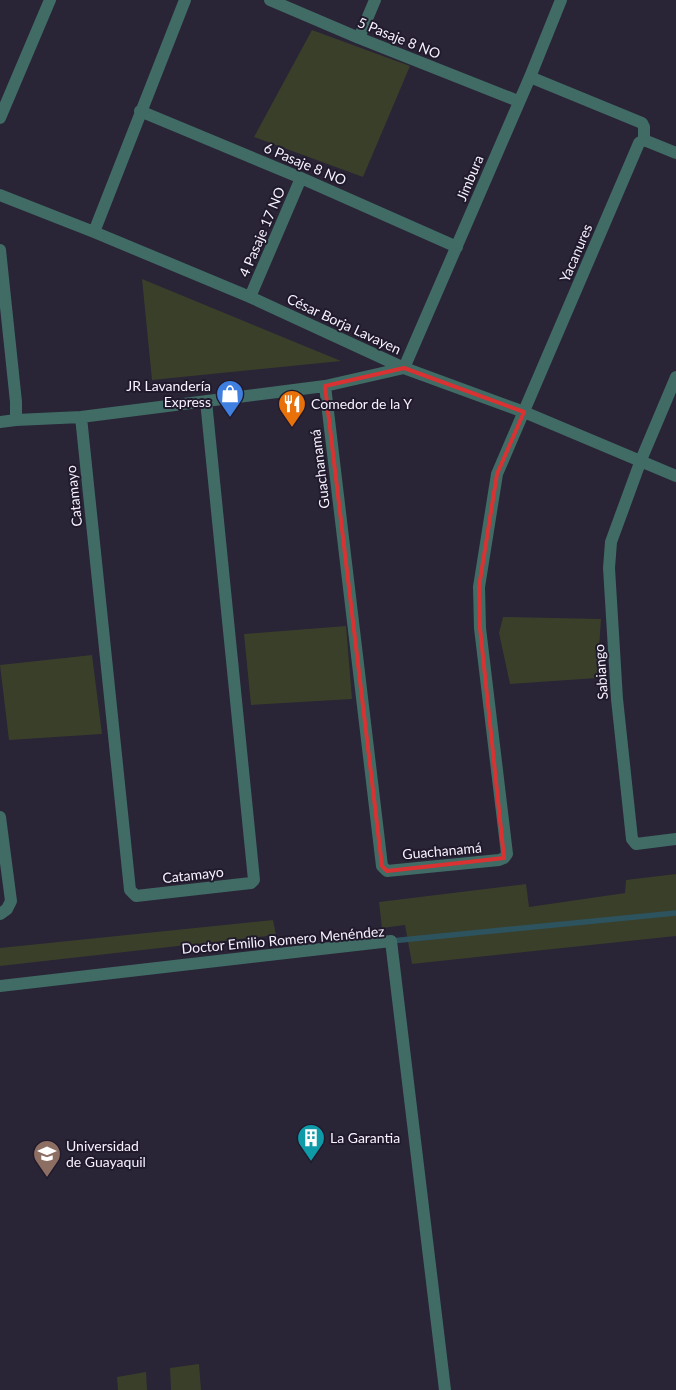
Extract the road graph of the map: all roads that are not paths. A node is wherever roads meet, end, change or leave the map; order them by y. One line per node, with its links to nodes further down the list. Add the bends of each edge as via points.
1 (50, 0): 10 (street)
2 (185, 0): 9 (street)
3 (270, 0): 6 (street, 5 Pasaje 8 NO)
4 (375, 0): 6 (street)
5 (561, 0): 7 (street, Jimbura)
6 (359, 38): 8 (street, 5 Pasaje 8 NO)
7 (530, 77): 8 (street, Jimbura); 11 (street, via 642,123)
8 (518, 101): 16 (street, Jimbura)
9 (140, 111): 13 (street, 6 Pasaje 8 NO); 15 (street)
10 (0, 118)
11 (644, 140): 12 (street); 23 (street, Yacanures, via 639,143)
12 (676, 154)
13 (301, 178): 16 (street, 6 Pasaje 8 NO); 18 (street, 4 Pasaje 17 NO)
14 (0, 195): 15 (street, César Borja Lavayen)
15 (94, 232): 18 (street, César Borja Lavayen)
16 (457, 247): 19 (street, Jimbura)
17 (0, 250): 25 (street)
18 (250, 298): 19 (street, César Borja Lavayen)
19 (404, 368): 21 (street); 23 (street, César Borja Lavayen)
20 (676, 376): 27 (street)
21 (326, 386): 22 (street); 23 (street, Guachanamá, via 382,866 387,871 499,860 507,854 480,628 480,587 497,474)
22 (206, 401): 24 (street); 24 (street, Catamayo, via 254,880 251,884 136,896 130,890)
23 (524, 412): 27 (street, César Borja Lavayen)
24 (81, 417): 25 (street)
25 (16, 420): 26 (street)
26 (0, 422)
27 (641, 460): 28 (street, César Borja Lavayen); 30 (street, Sabiango, via 611,542 609,568 618,699 632,839 636,844)
28 (676, 476)
29 (0, 817): 31 (street, via 11,901)
30 (676, 839)
31 (3, 911)
32 (0, 986): 33 (street, Doctor Emilio Romero Menéndez, via 391,941)
33 (446, 1390)

